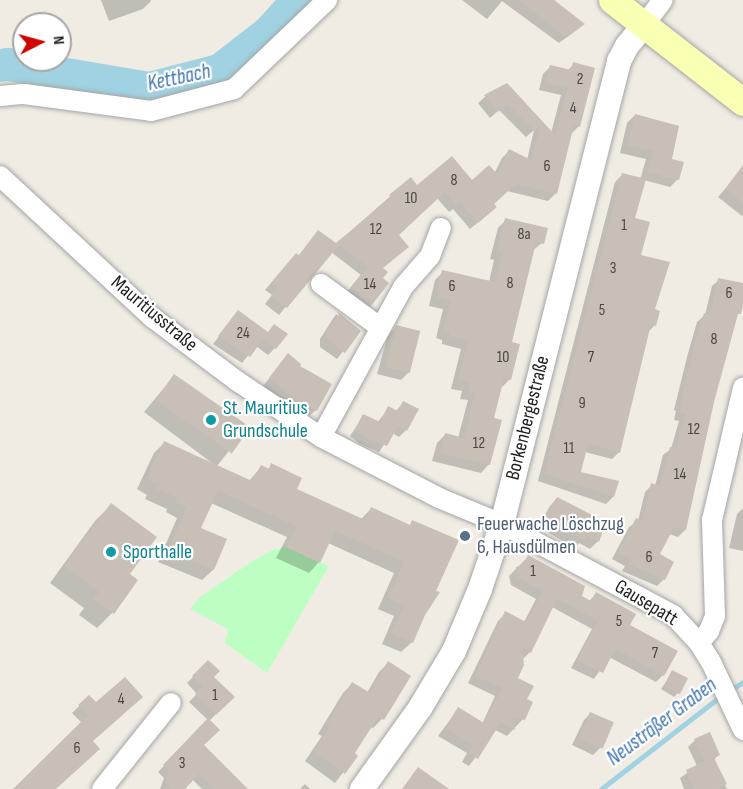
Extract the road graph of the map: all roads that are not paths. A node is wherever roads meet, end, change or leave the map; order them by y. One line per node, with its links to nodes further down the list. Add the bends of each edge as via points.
1 (327, 0): 5 (street, via 234,89 151,111 24,94)
2 (612, 0): 4 (main road)
3 (663, 0): 4 (street)
4 (644, 25): 6 (main road); 13 (street, Borkenbergestraße, via 619,61)
5 (0, 96)
6 (743, 102)
7 (0, 176): 12 (street, Mauritiusstraße, via 153,318)
8 (441, 228): 10 (street, via 430,256 404,287)
9 (321, 284): 10 (street)
10 (381, 328): 12 (street)
11 (743, 388): 14 (street, via 712,520 715,616)
12 (321, 437): 13 (street, Mauritiusstraße, via 439,498)
13 (502, 524): 14 (street, Gausepatt, via 673,615); 18 (street, Borkenbergestraße, via 454,651 420,708)
14 (699, 643): 16 (street, Gausepatt)
15 (171, 704): 17 (street)
16 (743, 730)
17 (102, 789)
18 (362, 789)

